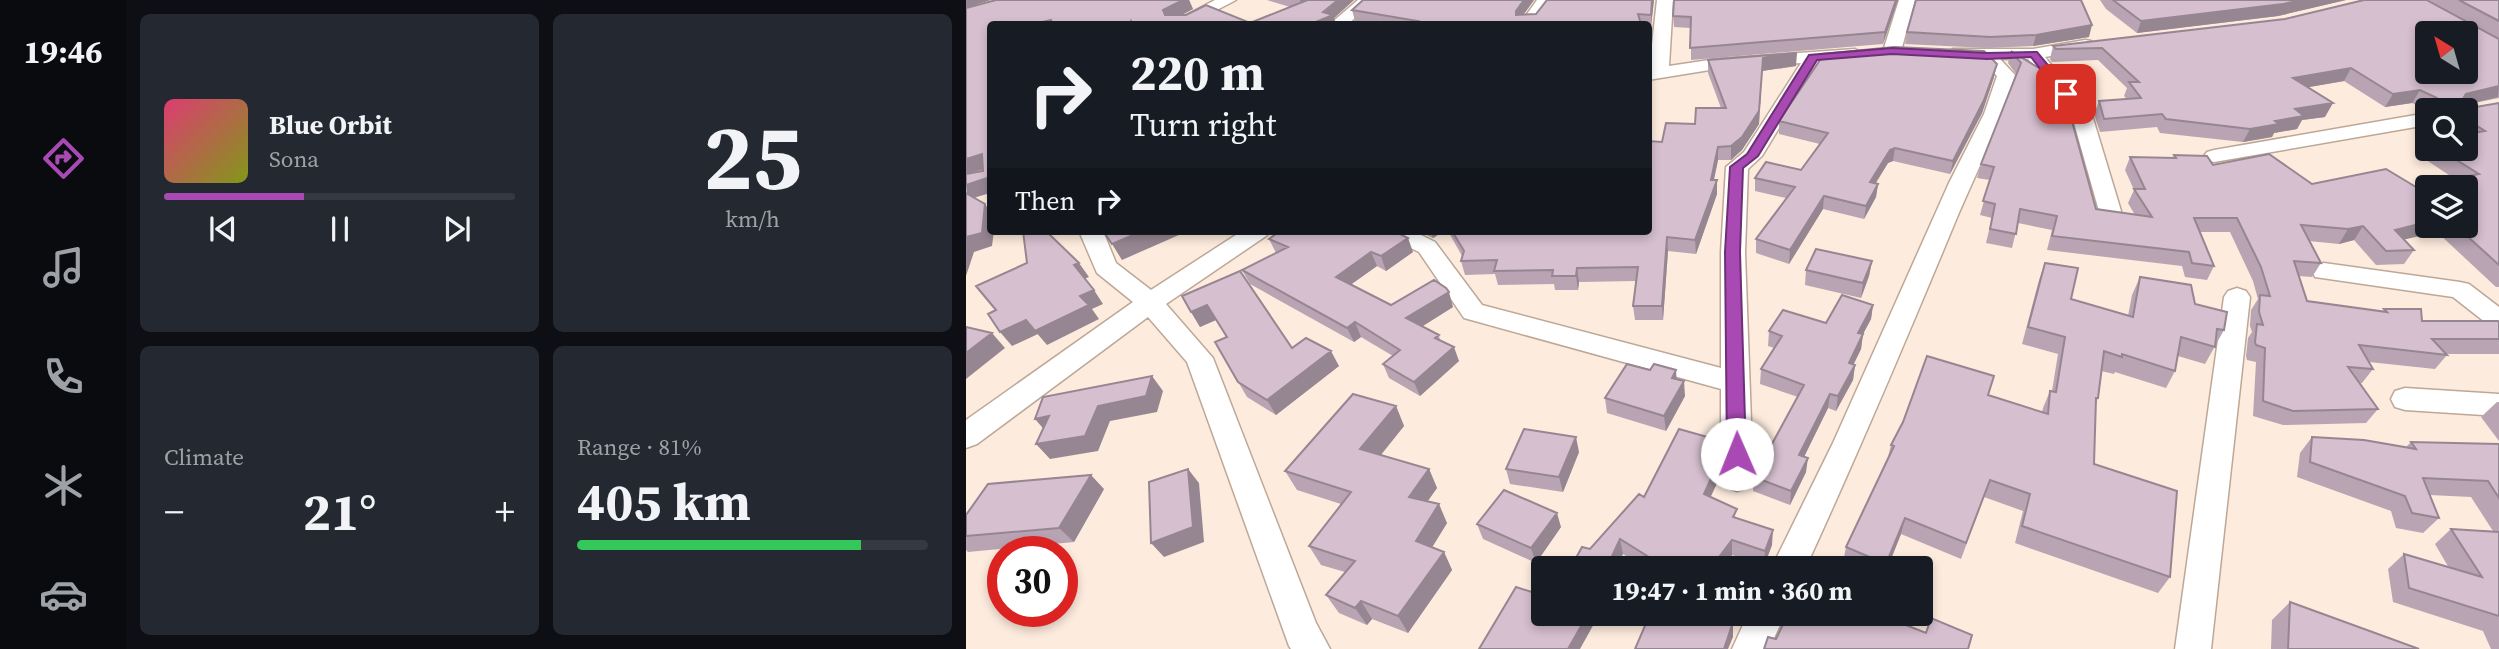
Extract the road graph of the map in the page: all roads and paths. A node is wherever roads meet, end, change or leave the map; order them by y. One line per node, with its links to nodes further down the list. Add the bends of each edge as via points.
1 (1228, 0): 6 (street)
2 (1368, 0): 7 (street)
3 (1545, 0): 8 (street)
4 (1665, 0): 14 (street)
5 (1907, 0): 13 (street, via 1898,52)
6 (1184, 21)
7 (1342, 21)
8 (1530, 21)
9 (2097, 44): 11 (street)
10 (1933, 53): 12 (street)
11 (2034, 54): 12 (street); 17 (street, via 2082,115)
12 (1987, 56): 30 (street, via 2006,75 1994,114)
13 (1813, 58): 14 (street, via 1716,64); 25 (street, via 1752,156 1737,167)
14 (1654, 74)
15 (2415, 121): 16 (street)
16 (2214, 156)
17 (2110, 211)
18 (1093, 235): 23 (street, via 1106,267)
19 (1252, 235): 23 (street)
20 (1402, 235): 25 (street, via 1427,247 1473,312)
21 (2324, 271): 24 (street, via 2460,290)
22 (2237, 297): 34 (street)
23 (1150, 303): 28 (street); 32 (street, via 1199,358 1302,634)
24 (2499, 320)
25 (1735, 382): 29 (street)
26 (2404, 399): 27 (street)
27 (2499, 405)
28 (966, 436)
29 (1737, 478)
30 (1794, 556)
31 (1761, 626): 33 (street)
32 (1312, 649)
33 (1750, 649)
34 (2193, 649)

